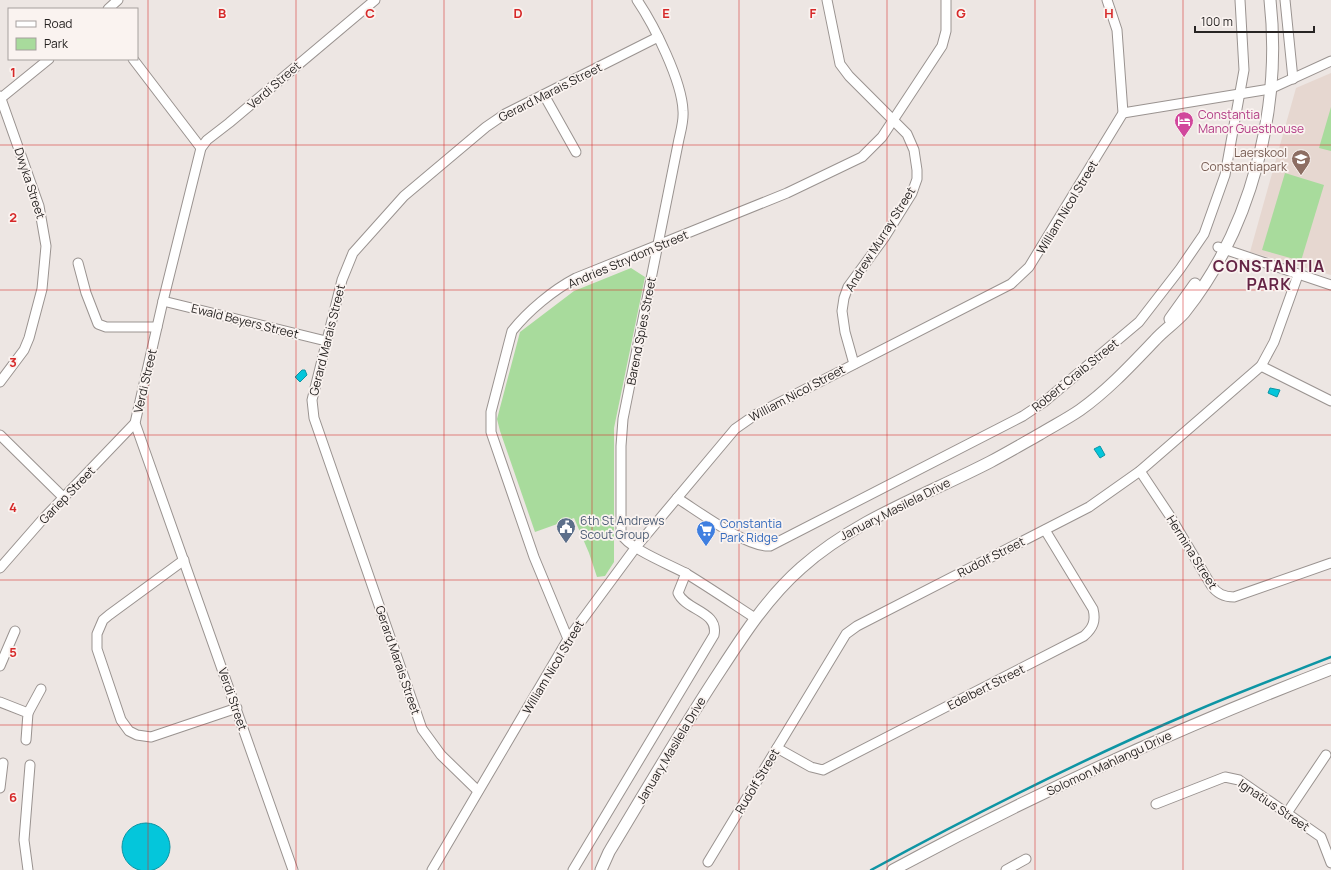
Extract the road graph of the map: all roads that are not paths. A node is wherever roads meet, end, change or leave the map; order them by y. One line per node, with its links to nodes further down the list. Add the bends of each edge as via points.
1 (118, 0): 11 (street)
2 (375, 0): 23 (street, Verdi Street, via 207,140)
3 (637, 0): 12 (street, Barend Spies Street)
4 (827, 0): 22 (street, Andrew Murray Street, via 838,59 843,69)
5 (946, 0): 22 (street, Andries Strydom Street, via 944,41)
6 (1107, 0): 21 (street, via 1117,30)
7 (1240, 0): 18 (street, Robert Craib Street, via 1244,60)
8 (1264, 0): 17 (main road, January Masilela Drive)
9 (1270, 0): 17 (main road, January Masilela Drive, via 1272,48)
10 (1285, 0): 16 (street)
11 (109, 8)
12 (658, 37): 19 (street, Gerard Marais Street); 25 (street, Barend Spies Street, via 674,76 683,112)
13 (48, 60): 20 (street)
14 (134, 60): 23 (street)
15 (1331, 60): 16 (street)
16 (1293, 79): 17 (street)
17 (1267, 89): 18 (street); 26 (main road, January Masilela Drive, via 1268,117 1252,185 1242,211)
18 (1240, 94): 21 (street); 41 (street, Robert Craib Street, via 1226,175 1215,208 1198,242 1139,322 1044,402 1016,419 770,546 748,542)
19 (544, 95): 24 (street); 32 (street, Gerard Marais Street, via 505,114 486,127 404,196 368,234 353,253 344,271)
20 (0, 97): 35 (street, Dwyka Street, via 39,206 46,246 42,289 30,338)
21 (1123, 113): 33 (street, William Nicol Street, via 1040,251 1024,273 1005,287)
22 (893, 120): 25 (street, Andries Strydom Street, via 876,145 862,157 787,193); 33 (street, Andrew Murray Street, via 911,142 916,159 917,179 908,200 848,287 844,298 842,311 845,332)
23 (201, 148): 30 (street, Verdi Street)
24 (576, 152)
25 (658, 244): 43 (street, Barend Spies Street, via 621,435 620,528 624,539); 50 (street, Andries Strydom Street, via 570,282 519,322 509,339 491,412 491,432 534,557)
26 (1221, 249): 28 (street); 48 (main road, January Masilela Drive, via 1179,318 1129,367 1077,412 991,462 898,506 831,543 800,568)
27 (78, 263): 31 (street, via 98,324 106,327)
28 (1298, 275): 29 (street); 34 (street, Rudolf Street, via 1274,342)
29 (1331, 285)
30 (163, 301): 31 (street, Verdi Street); 32 (street, Ewald Beyers Street)
31 (157, 327): 37 (street, Verdi Street)
32 (326, 341): 63 (street, Gerard Marais Street, via 312,400 314,418 422,729 441,755)
33 (854, 364): 41 (street, William Nicol Street, via 744,422 735,429)
34 (1260, 366): 36 (street); 39 (street, Rudolf Street)
35 (0, 382)
36 (1331, 400)
37 (135, 423): 40 (street, Gariep Street); 44 (street, Verdi Street)
38 (0, 435): 40 (street)
39 (1140, 471): 42 (street, Rudolf Street, via 1099,501); 45 (street, Hermina Street, via 1211,585 1223,596 1234,597)
40 (64, 498): 46 (street, Gariep Street)
41 (677, 498): 43 (street, William Nicol Street)
42 (1045, 530): 58 (street, Rudolf Street, via 852,629 840,641); 58 (street, Edelbert Street, via 1093,609 1094,624 1084,636 824,770 811,768)
43 (636, 547): 47 (street, Barend Spies Street); 50 (street, William Nicol Street)
44 (184, 560): 55 (street, Verdi Street); 55 (street, via 109,615 97,634 97,649 121,720 129,731 151,737)
45 (1331, 563)
46 (0, 568)
47 (686, 574): 48 (street, Barend Spies Street); 73 (street, January Masilela Drive, via 678,593 681,600 712,620 714,635)
48 (755, 618): 66 (main road, January Masilela Drive, via 705,694)
49 (15, 631): 51 (street)
50 (568, 639): 63 (street, William Nicol Street)
51 (0, 666)
52 (1331, 668): 76 (main road, Solomon Mahlangu Drive, via 1224,710 1105,762 969,829)
53 (41, 689): 56 (street)
54 (0, 702): 56 (street)
55 (237, 708): 71 (street, Verdi Street)
56 (28, 713): 57 (street)
57 (26, 740)
58 (777, 748): 68 (street, Rudolf Street)
59 (1326, 755): 65 (street)
60 (3, 763): 62 (street)
61 (30, 765): 70 (street, via 24,840)
62 (0, 788)
63 (478, 791): 72 (street, William Nicol Street)
64 (1156, 804): 65 (street, Ignatius Street, via 1218,778 1230,776)
65 (1287, 813): 69 (street, Ignatius Street, via 1321,837)
66 (607, 856): 74 (main road, January Masilela Drive); 75 (main road, January Masilela Drive)
67 (1026, 859): 77 (street)
68 (708, 862)
69 (1331, 862)
70 (28, 870)
71 (293, 870)
72 (432, 870)
73 (574, 870)
74 (596, 870)
75 (601, 870)
76 (893, 870)
77 (1006, 870)

